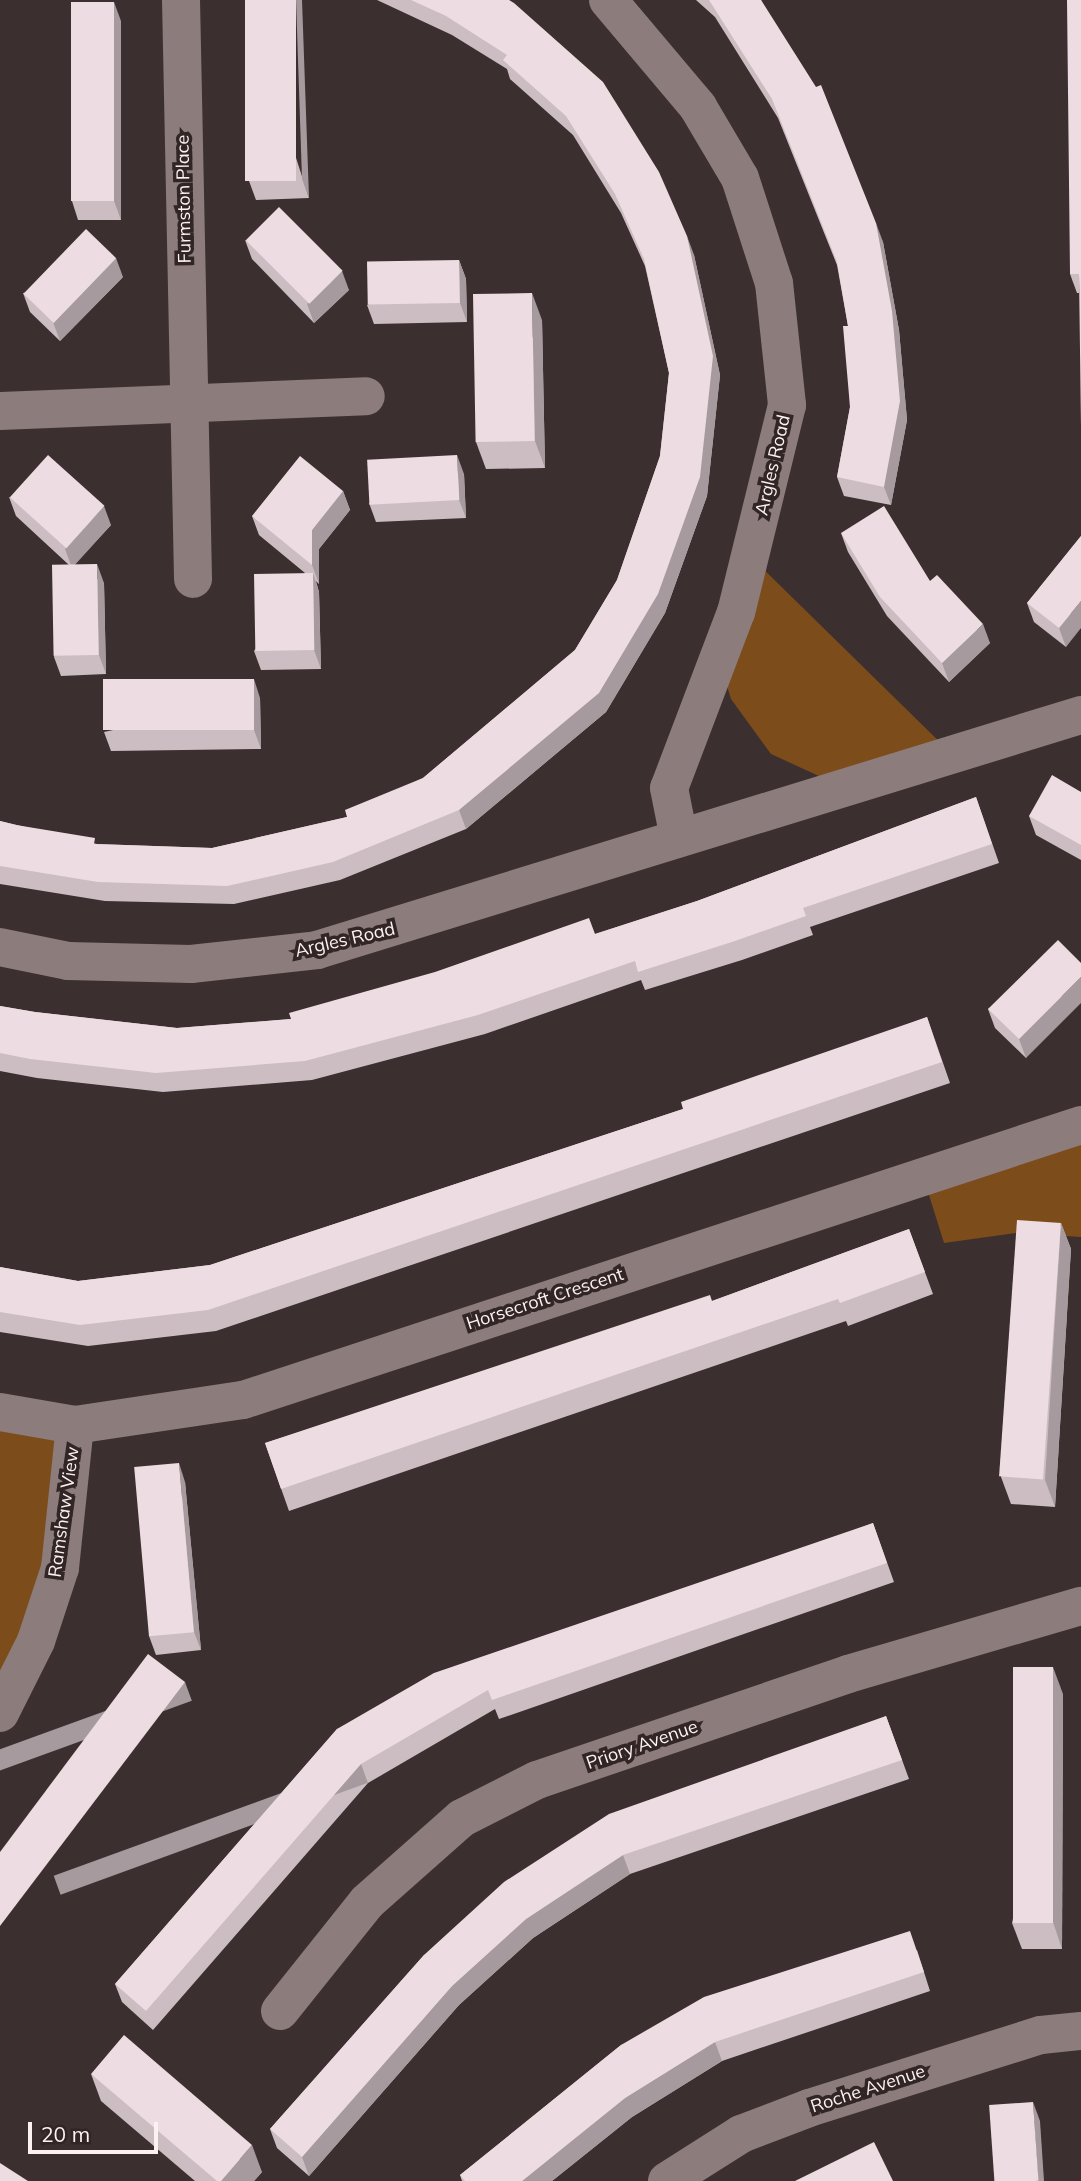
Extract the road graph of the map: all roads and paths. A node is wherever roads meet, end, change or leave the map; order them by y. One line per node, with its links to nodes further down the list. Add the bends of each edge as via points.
1 (181, 0): 4 (street, Furmston Place)
2 (608, 0): 8 (street, Argles Road, via 698,107 740,178 774,283 787,405 736,612 669,788)
3 (366, 396): 4 (street)
4 (188, 399): 5 (street); 6 (street, Furmston Place)
5 (0, 411)
6 (193, 579)
7 (1081, 715): 8 (street, Argles Road)
8 (679, 838): 9 (street, Argles Road, via 317,950 191,964 68,961)
9 (0, 947)
10 (1081, 1125): 12 (street, Horsecroft Crescent, via 243,1400)
11 (0, 1412): 12 (street, Horsecroft Crescent)
12 (75, 1425): 14 (street, Ramshaw View, via 60,1569 36,1641)
13 (1081, 1606): 15 (street, Priory Avenue, via 848,1674 563,1772 462,1818 367,1902)
14 (0, 1713)
15 (280, 2011)
16 (1081, 2031): 17 (street, Roche Avenue, via 1041,2035 808,2108 741,2134)
17 (667, 2181)

